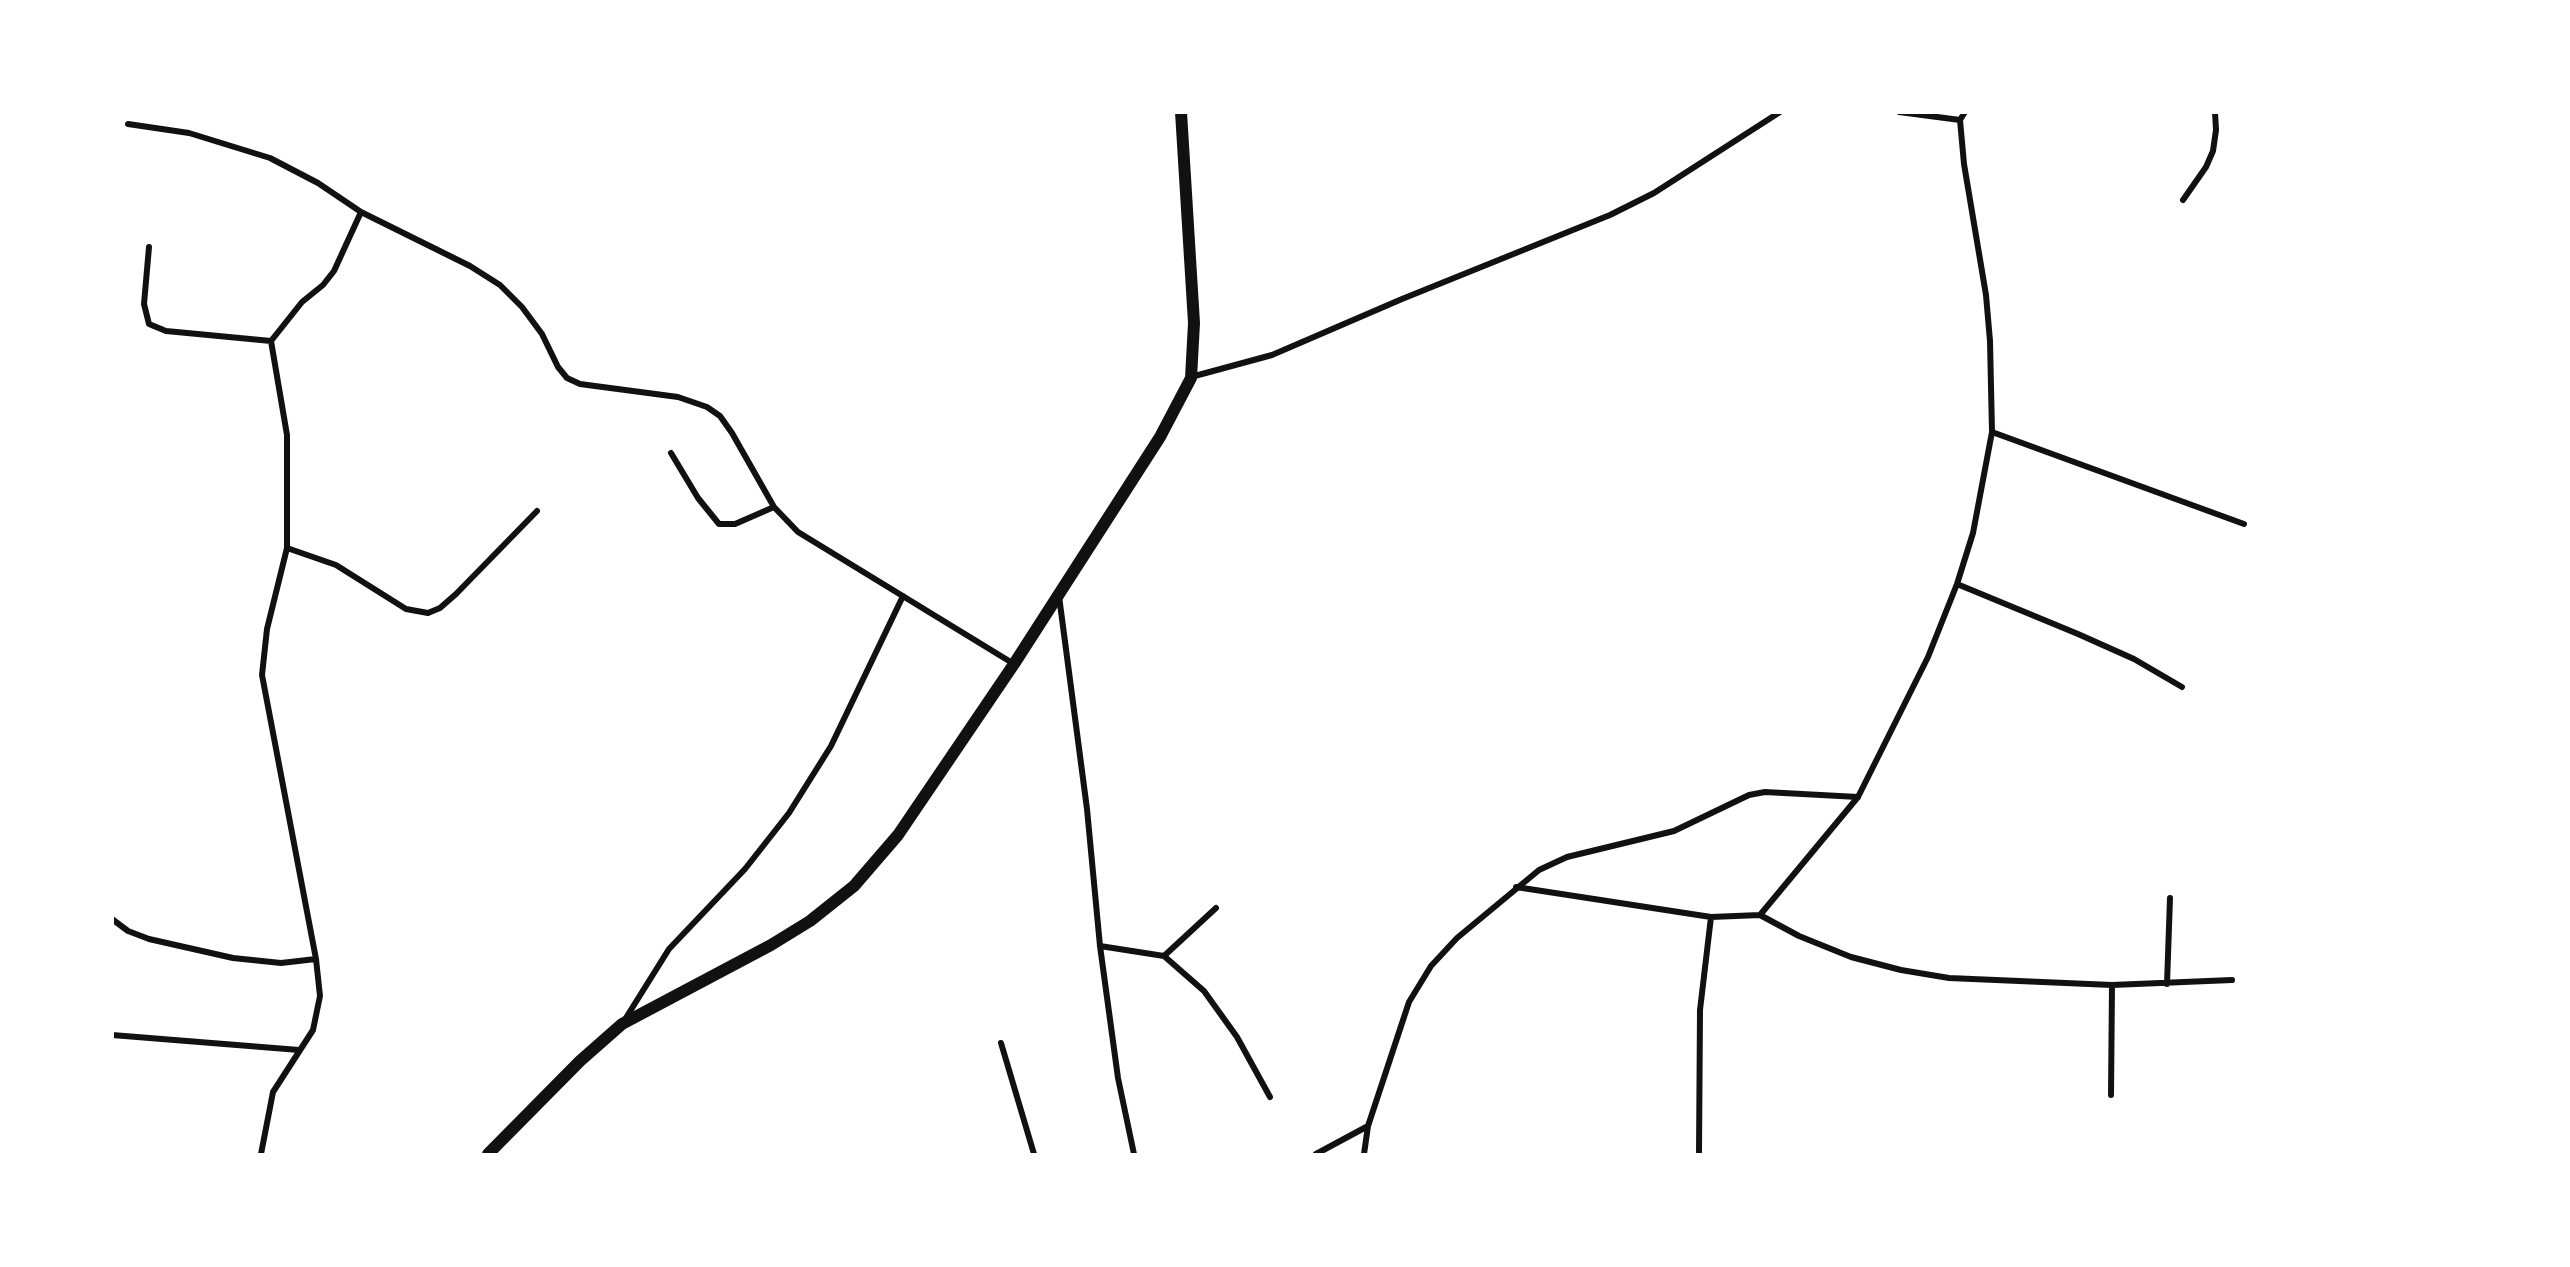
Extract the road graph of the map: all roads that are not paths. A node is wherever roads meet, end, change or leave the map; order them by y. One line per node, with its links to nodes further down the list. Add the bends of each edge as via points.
1 (1180, 112): 12 (main road, via 1194,323)
2 (1780, 112): 12 (street, via 1654,193 1610,215 1272,355)
3 (1899, 112): 6 (street)
4 (1965, 112): 6 (street)
5 (2215, 112): 8 (street, via 2213,151)
6 (1960, 120): 13 (street, via 1986,296)
7 (128, 124): 9 (street, via 189,133 270,158)
8 (2183, 200)
9 (361, 212): 11 (street, via 334,271 289,315); 15 (street, via 500,285 542,334 567,378 598,389 678,397 720,416)
10 (149, 246): 11 (street, via 144,304 149,324 166,331)
11 (271, 341): 18 (street, via 287,435)
12 (1191, 378): 20 (main road, via 1160,437)
13 (1992, 432): 17 (street); 19 (street, via 1978,514)
14 (671, 453): 15 (street, via 719,524 735,524)
15 (774, 507): 21 (street, via 798,532)
16 (537, 511): 18 (street, via 456,594 441,608 428,613 406,609 336,565)
17 (2244, 524)
18 (287, 548): 33 (street, via 267,629 262,675)
19 (1957, 584): 23 (street, via 2134,659); 24 (street, via 1918,676)
20 (1058, 593): 22 (main road); 31 (street, via 1087,809)
21 (903, 596): 22 (street); 37 (street, via 831,746 789,813 745,869 669,949)
22 (1014, 664): 37 (main road, via 898,835 854,886 810,921 771,945)
23 (2182, 687)
24 (1858, 797): 25 (street, via 1765,792 1749,795 1674,831 1567,857); 28 (street)
25 (1516, 887): 29 (street); 43 (street, via 1457,938 1420,981 1409,1002)
26 (2170, 898): 35 (street)
27 (1216, 908): 32 (street)
28 (1760, 915): 29 (street); 36 (street, via 1851,957 1901,970 1949,978)
29 (1711, 917): 50 (street, via 1700,1010)
30 (112, 919): 33 (street, via 149,939 233,958 281,963)
31 (1100, 946): 32 (street); 47 (street, via 1118,1078)
32 (1164, 956): 42 (street, via 1221,1011)
33 (316, 958): 40 (street, via 318,1015)
34 (2232, 980): 35 (street)
35 (2167, 984): 36 (street)
36 (2112, 985): 41 (street)
37 (622, 1024): 45 (main road)
38 (112, 1035): 40 (street)
39 (1001, 1043): 46 (street)
40 (299, 1050): 44 (street, via 273,1092)
41 (2111, 1095)
42 (1270, 1097)
43 (1368, 1126): 48 (street); 49 (street)
44 (261, 1155)
45 (488, 1155)
46 (1034, 1155)
47 (1134, 1155)
48 (1316, 1155)
49 (1364, 1155)
50 (1699, 1155)

